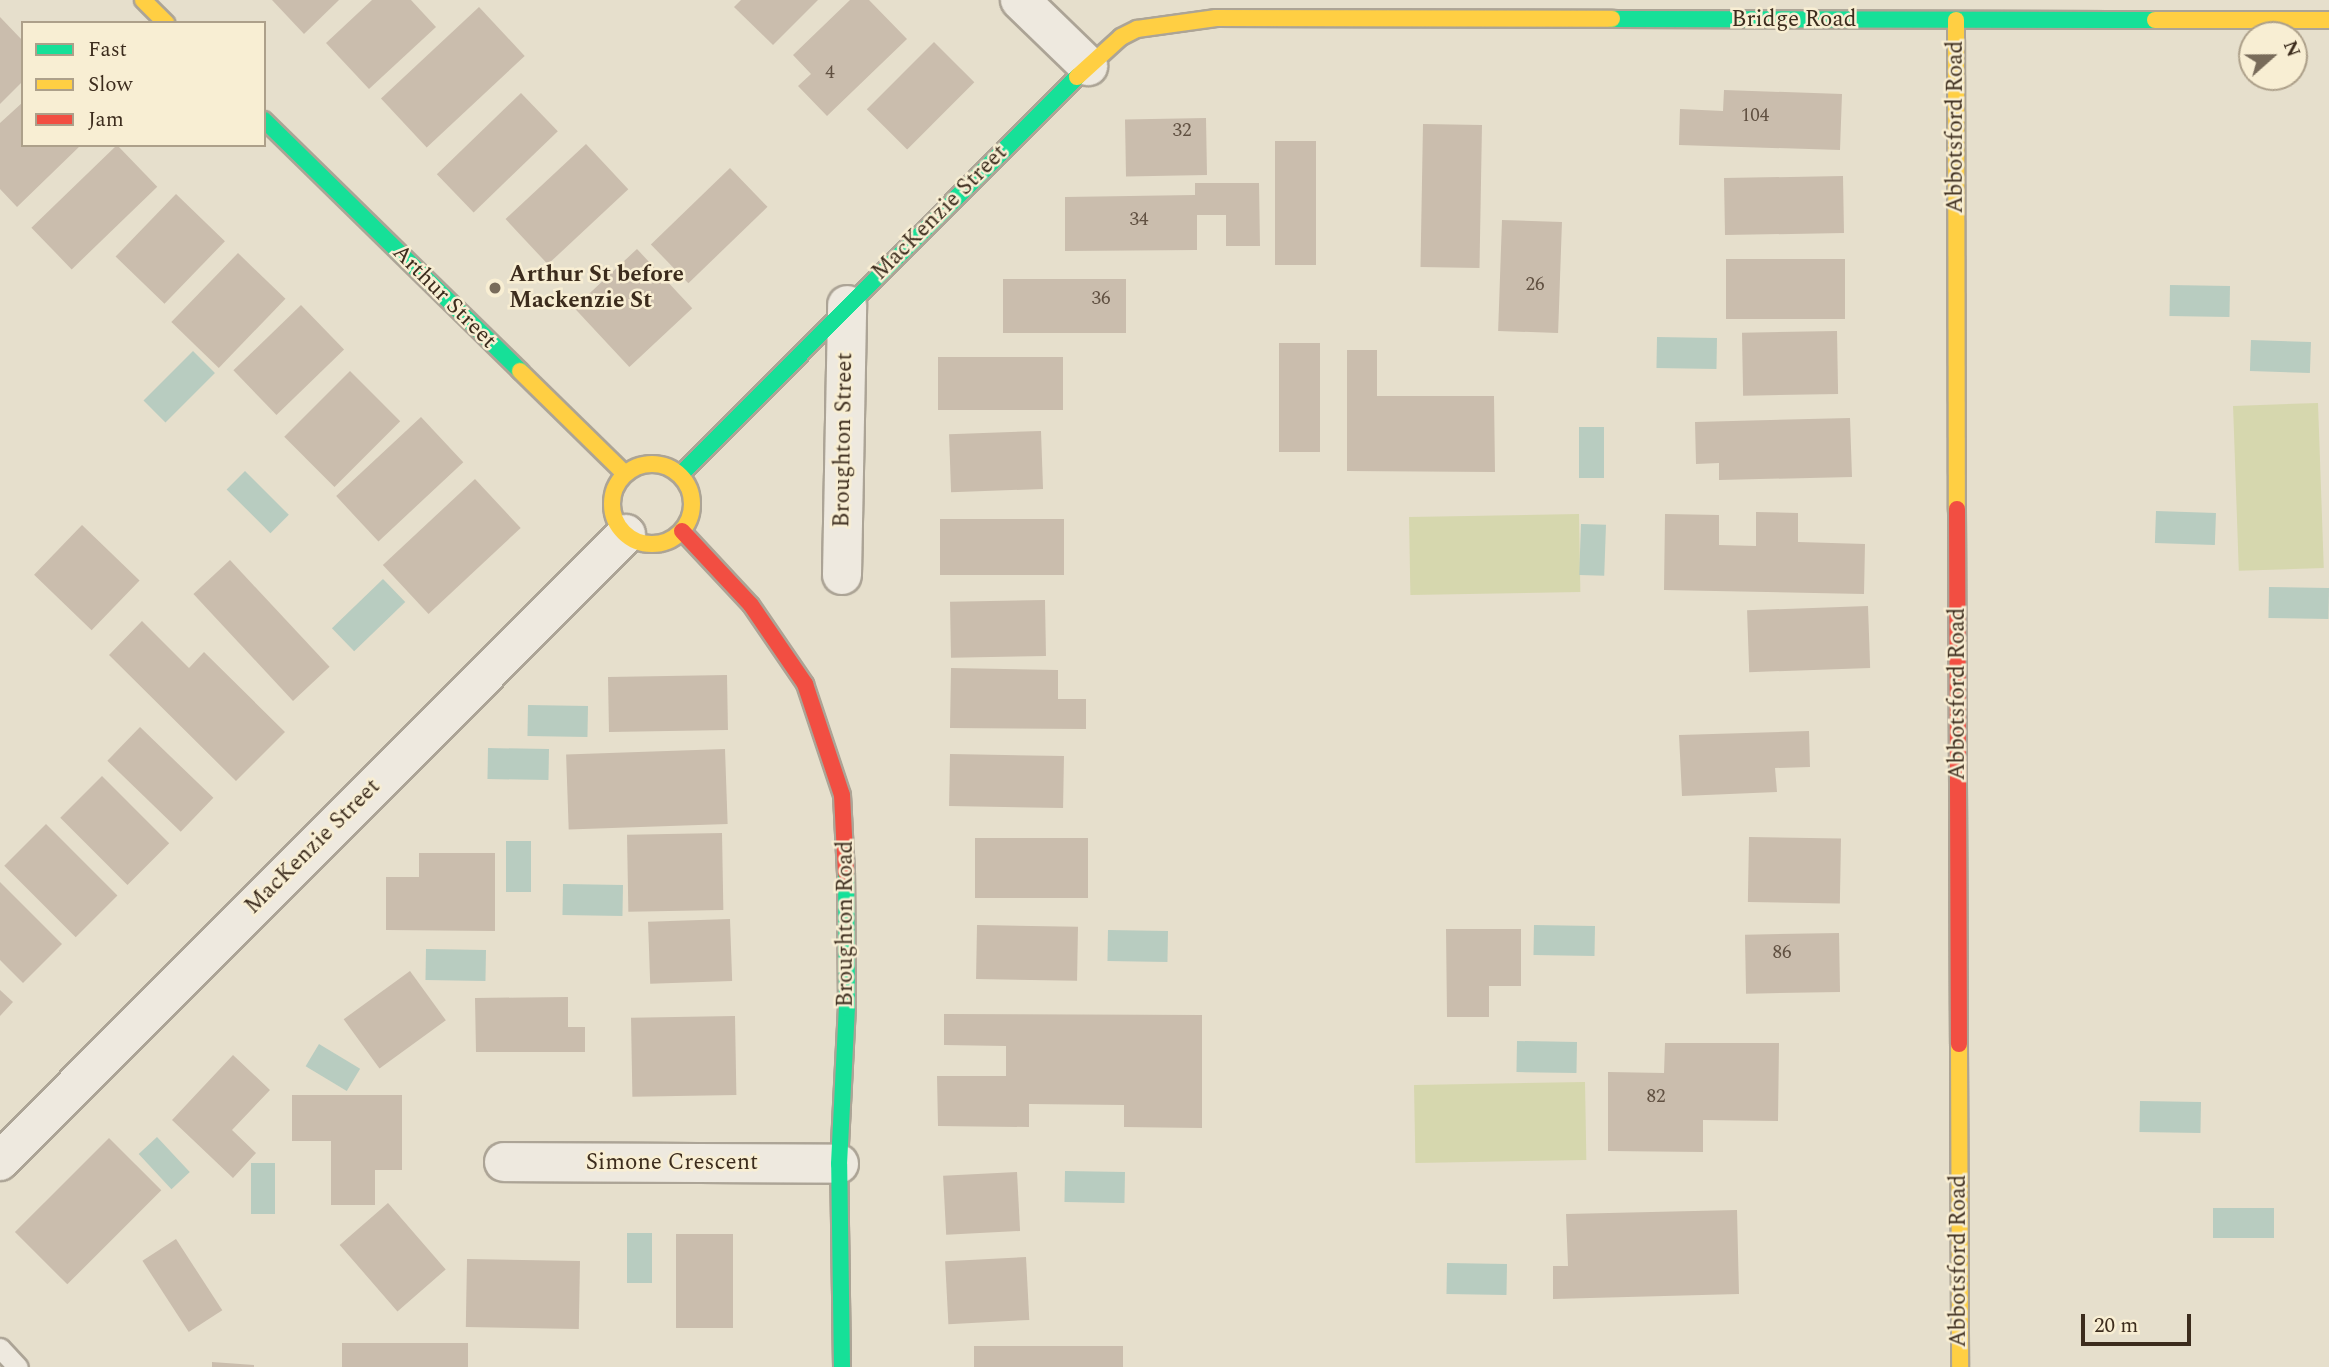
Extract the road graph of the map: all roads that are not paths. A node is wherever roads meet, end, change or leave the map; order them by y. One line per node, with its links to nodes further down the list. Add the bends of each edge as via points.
1 (143, 0): 6 (street)
2 (1020, 0): 7 (street)
3 (1218, 9): 4 (street, Bridge Road); 7 (street, MacKenzie Street, via 1137,29)
4 (1956, 20): 5 (street, Bridge Road); 21 (street, Abbotsford Road)
5 (2329, 20)
6 (164, 21)
7 (1088, 66): 9 (street, MacKenzie Street)
8 (266, 122): 10 (street, Arthur Street)
9 (847, 305): 11 (street, MacKenzie Street); 14 (street, Broughton Street)
10 (625, 474): 11 (street, via 659,464); 13 (street, via 612,504)
11 (680, 475): 12 (street, via 688,484 693,508)
12 (682, 531): 13 (street, via 661,543 636,541); 17 (street, Broughton Road, via 751,605 799,674 842,795 847,1008)
13 (626, 534): 15 (street, MacKenzie Street)
14 (842, 575)
15 (0, 1161)
16 (504, 1162): 17 (street, Simone Crescent)
17 (839, 1164): 20 (street, Broughton Road)
18 (0, 1348): 19 (lane)
19 (18, 1367)
20 (842, 1367)
21 (1960, 1367)

